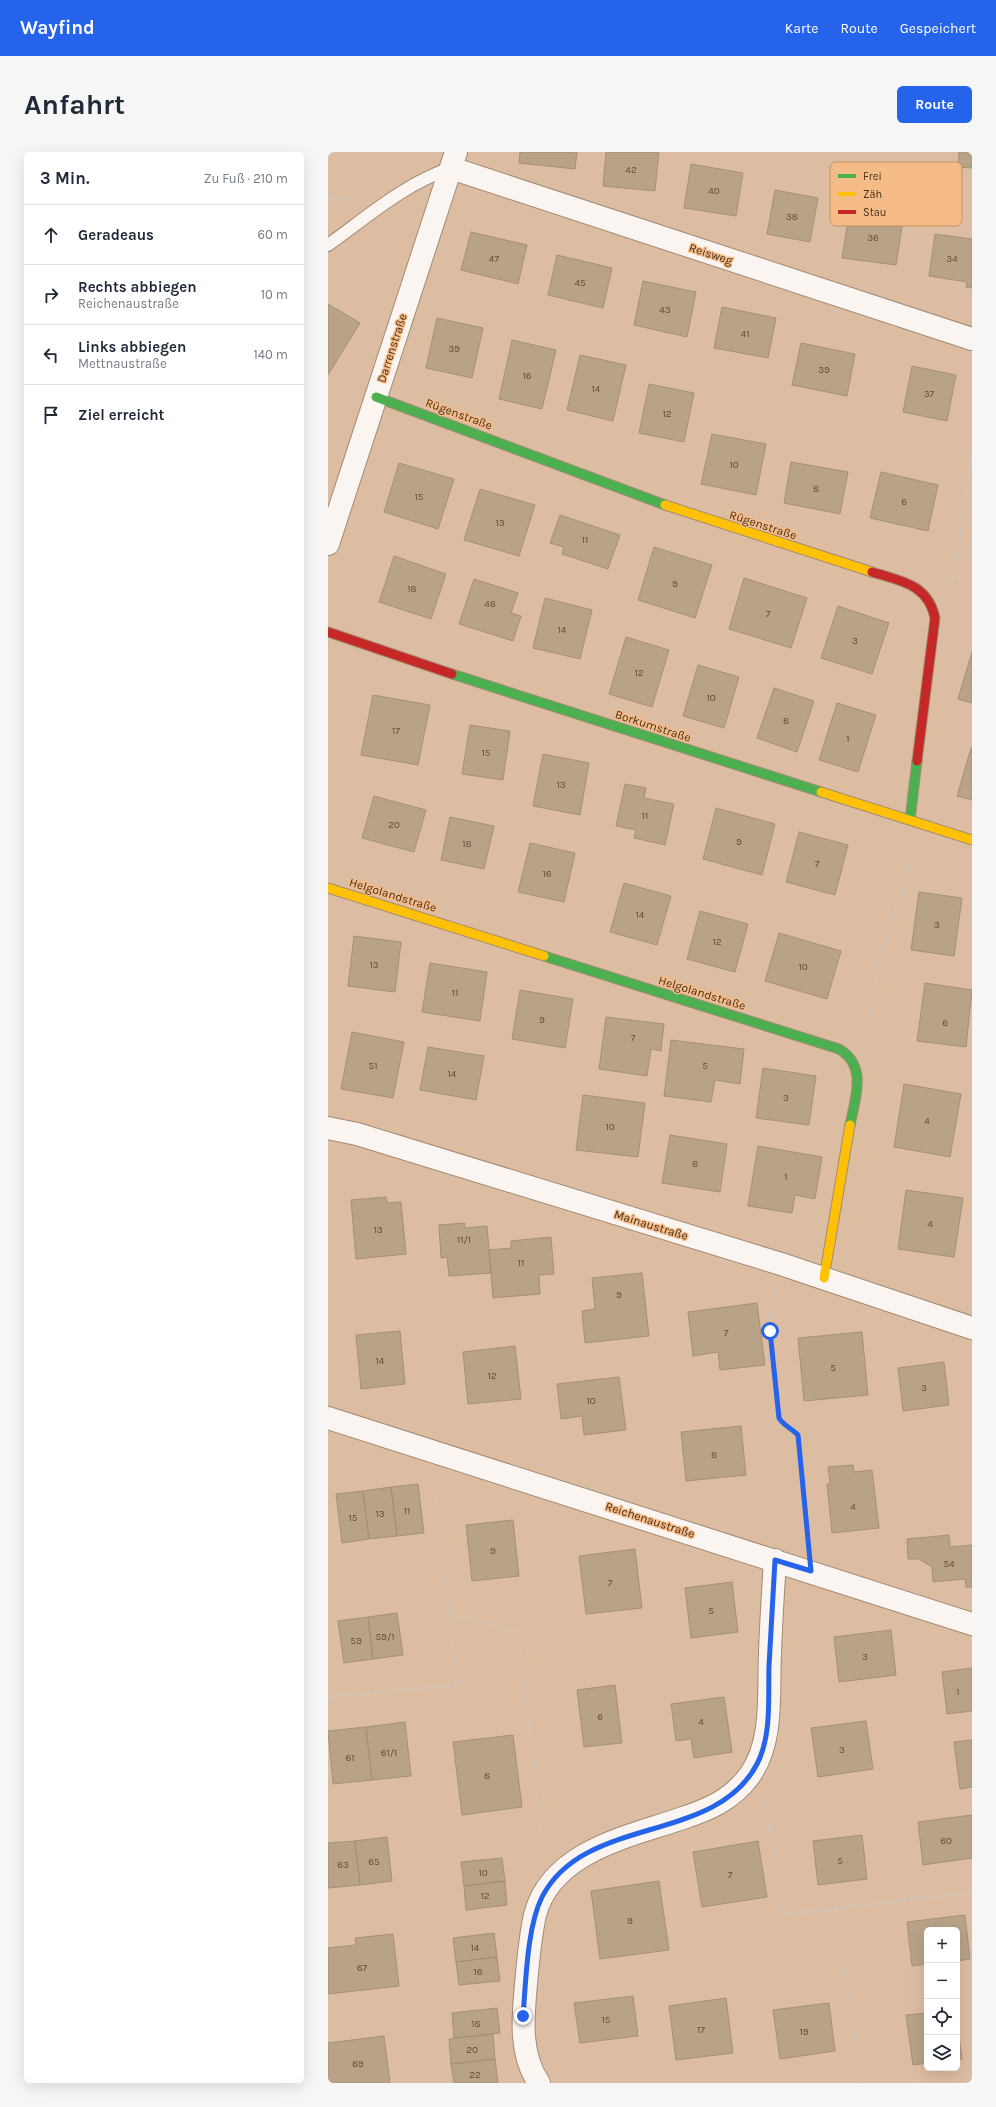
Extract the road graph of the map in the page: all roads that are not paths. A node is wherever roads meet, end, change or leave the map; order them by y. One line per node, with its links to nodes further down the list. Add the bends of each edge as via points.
1 (453, 160): 2 (lane, via 434,174 407,188); 3 (street, Reisweg); 4 (street, Darrenstraße)
2 (328, 245)
3 (972, 339)
4 (376, 397): 5 (street, Darrenstraße); 7 (street, Rügenstraße, via 660,503 917,587 930,599 935,618)
5 (328, 544)
6 (328, 632): 7 (street, Borkumstraße)
7 (910, 820): 8 (street, Borkumstraße)
8 (972, 840)
9 (328, 888): 11 (street, Helgolandstraße, via 827,1044 847,1053 857,1066 858,1076)
10 (328, 1128): 11 (street, Mainaustraße, via 357,1134)
11 (824, 1278): 12 (street, Mainaustraße)
12 (972, 1328)
13 (328, 1418): 14 (street, Reichenaustraße)
14 (775, 1560): 15 (street, Reichenaustraße); 16 (street, via 767,1727 760,1757 751,1774 731,1796 719,1804 614,1841 573,1862 542,1897 535,1915 523,2016 525,2046 530,2067)
15 (972, 1624)
16 (539, 2083)

